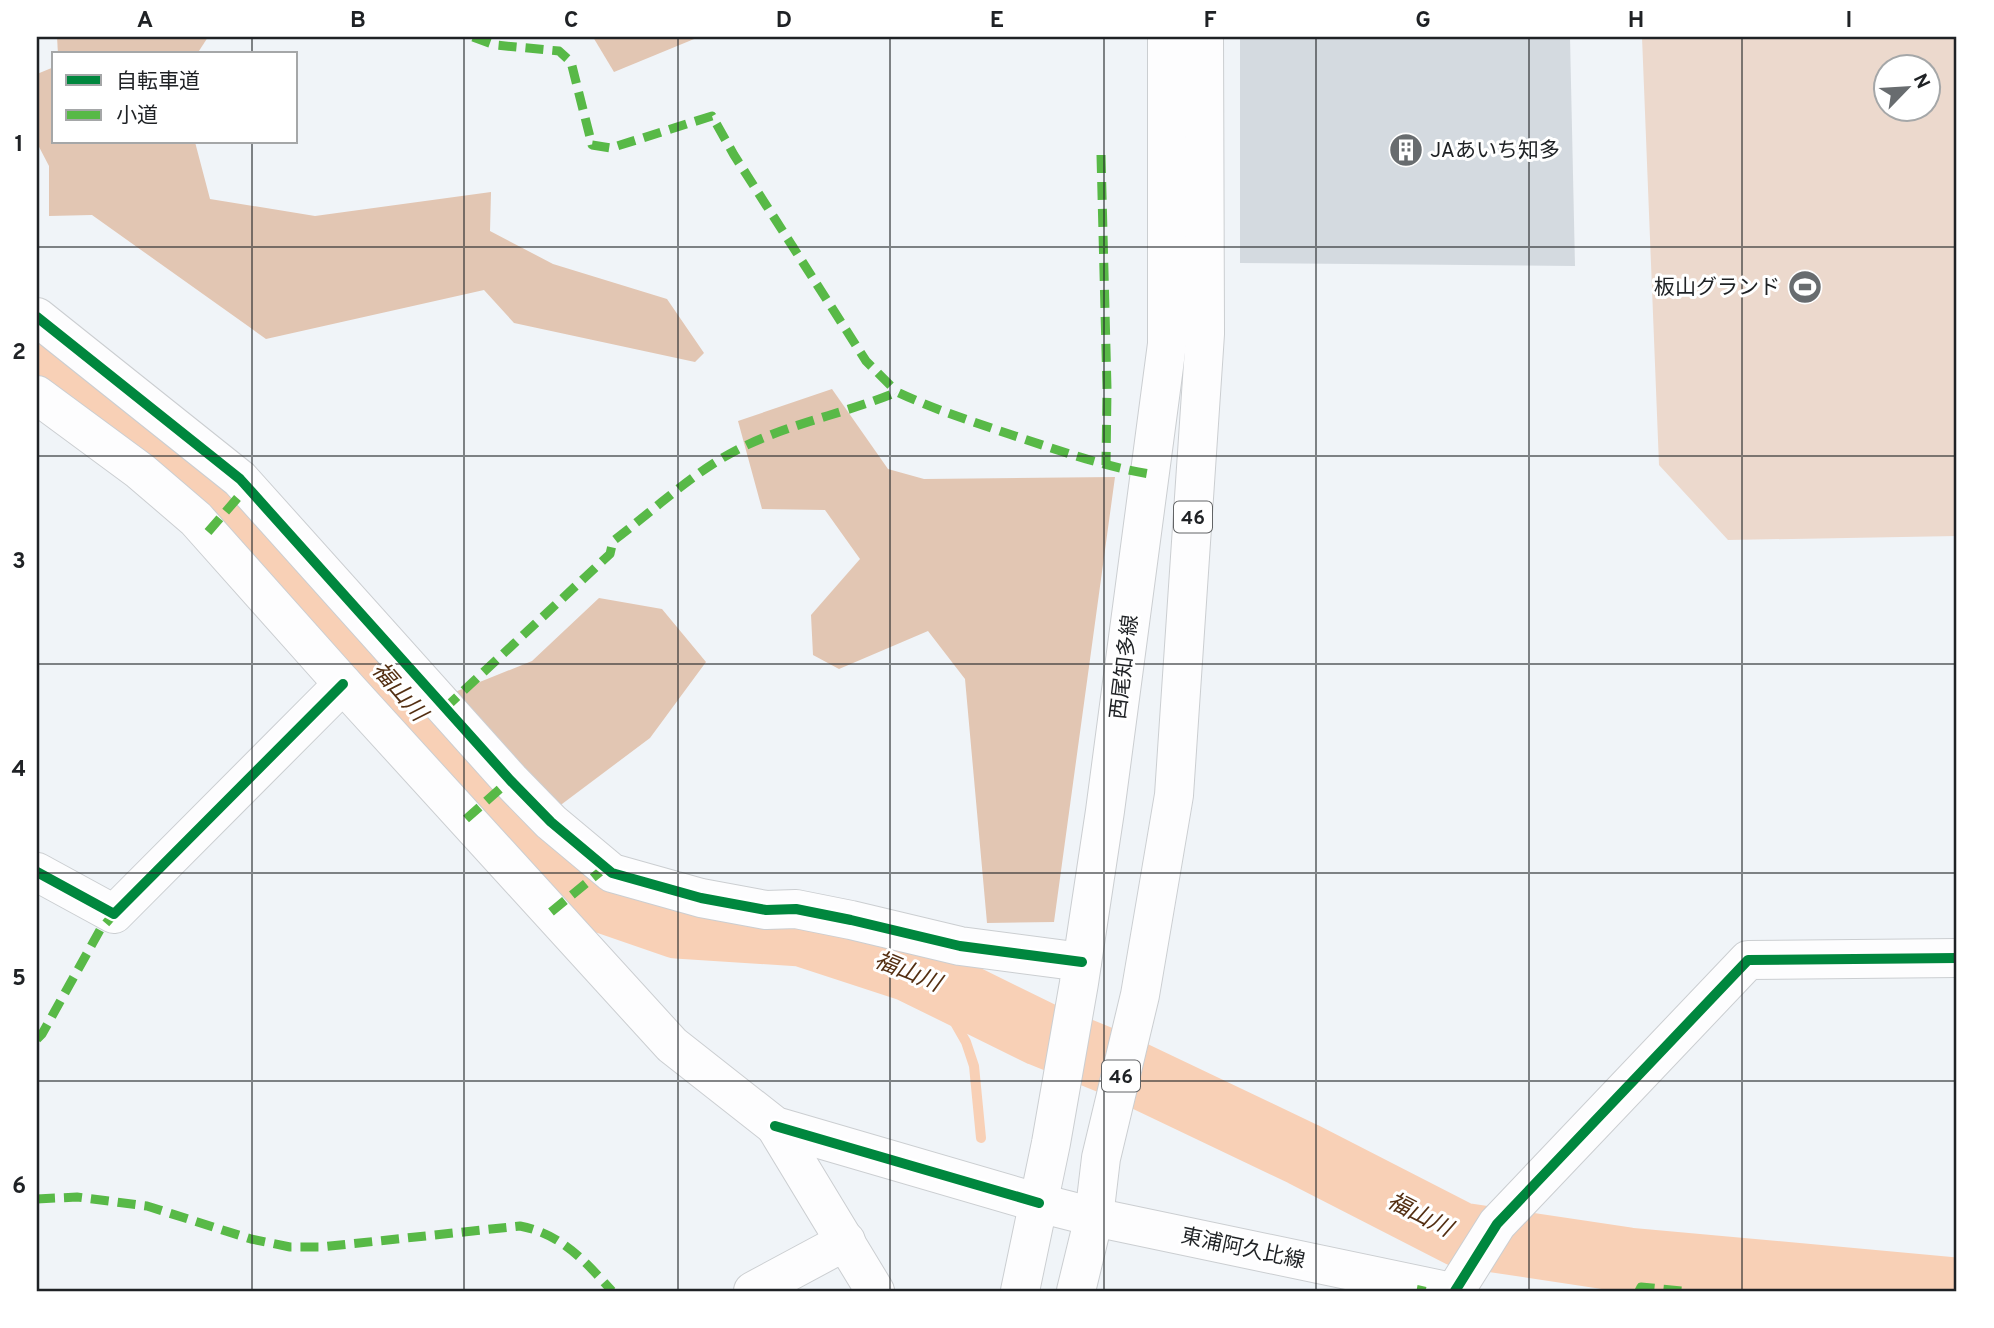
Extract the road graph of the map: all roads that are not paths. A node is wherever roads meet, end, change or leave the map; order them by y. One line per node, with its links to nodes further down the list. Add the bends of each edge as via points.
1 (1167, 37): 8 (street, 西尾知多線 / 46, via 1167,344)
2 (1204, 37): 11 (street, 46, via 1204,347 1174,795 1140,995 1101,1158)
3 (37, 317): 8 (street, via 240,479 510,780 612,873 701,898 766,910 796,909)
4 (37, 396): 5 (street, via 140,471 196,519)
5 (343, 684): 6 (street, via 114,914); 9 (street, via 672,1045)
6 (37, 872)
7 (1957, 958): 18 (street, via 1748,960 1497,1224)
8 (1081, 973): 10 (street, 西尾知多線 / 46)
9 (775, 1126): 10 (street, 東浦阿久比線); 12 (street)
10 (1039, 1203): 11 (street, 東浦阿久比線); 15 (street, 西尾知多線 / 46)
11 (1094, 1217): 16 (street, 46); 17 (street, 東浦阿久比線)
12 (846, 1241): 13 (street); 14 (street)
13 (753, 1291)
14 (876, 1291)
15 (1020, 1291)
16 (1076, 1291)
17 (1447, 1291)
18 (1455, 1291)

